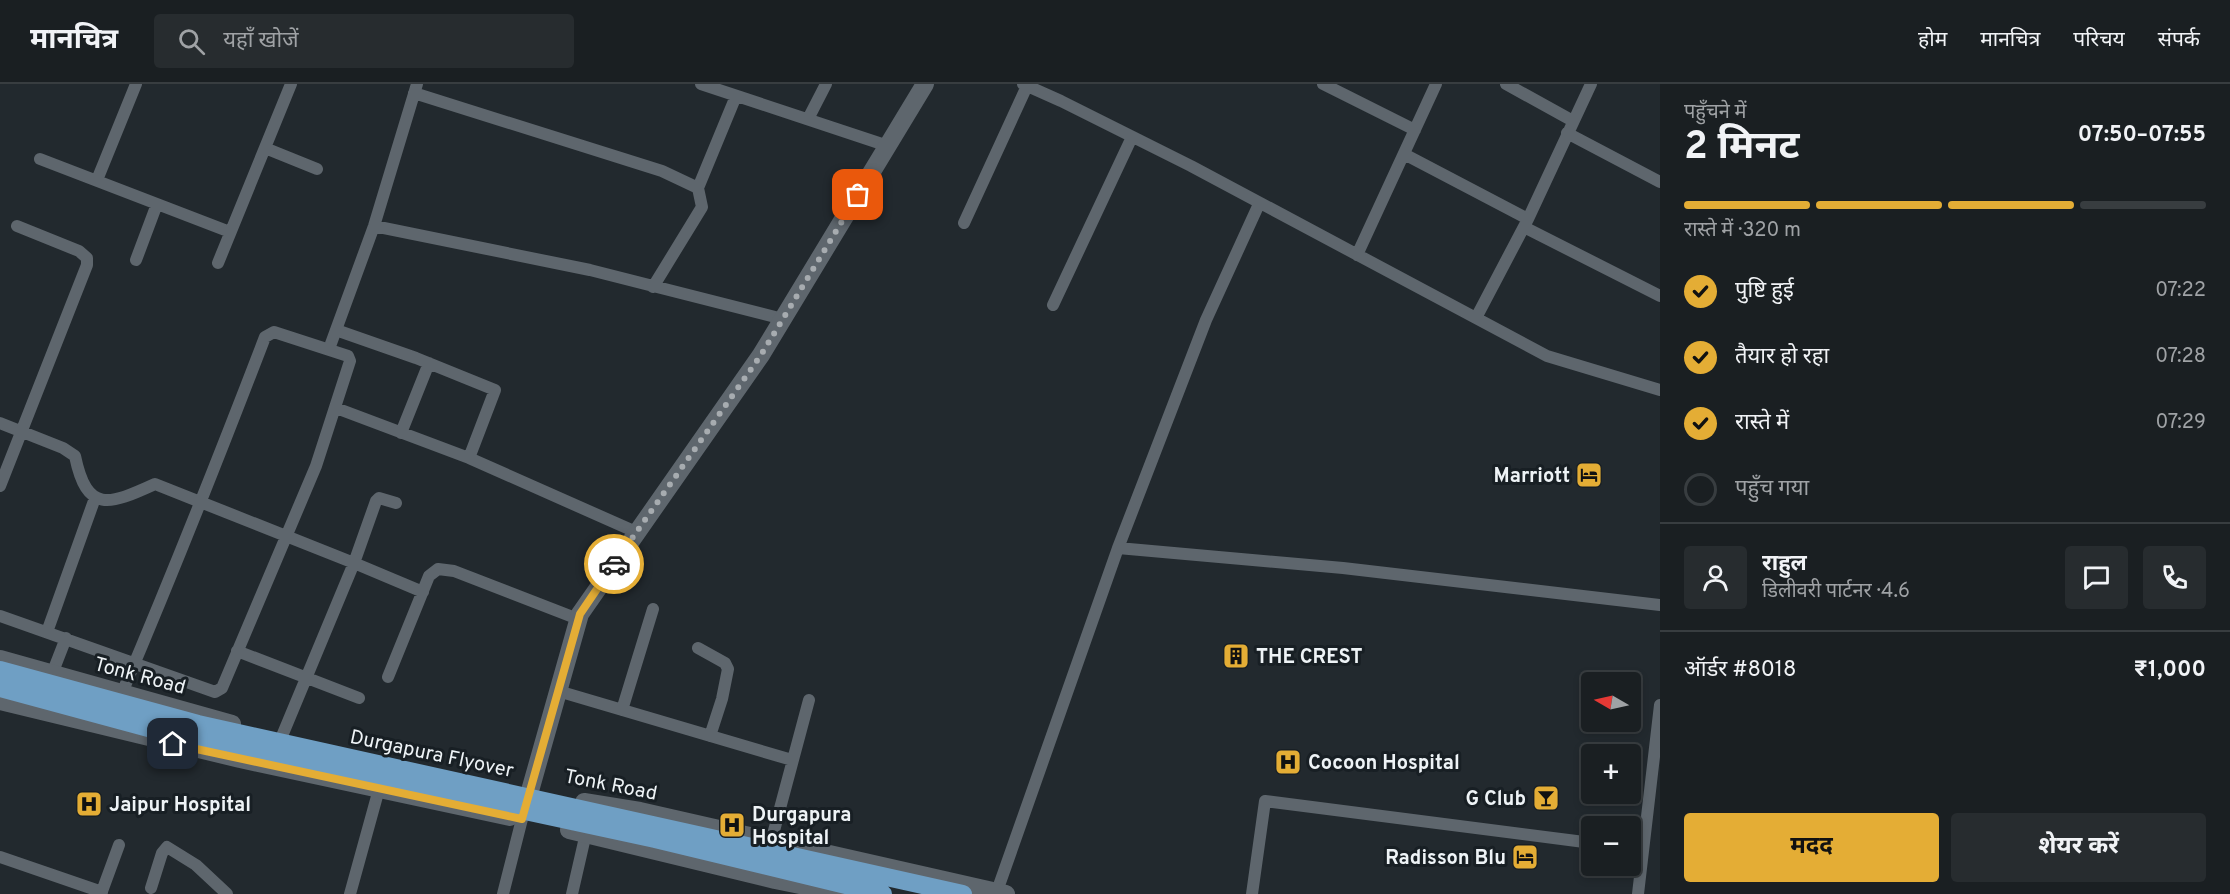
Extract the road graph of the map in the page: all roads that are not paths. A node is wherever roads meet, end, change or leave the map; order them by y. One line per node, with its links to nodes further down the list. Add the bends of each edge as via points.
1 (136, 84): 23 (street)
2 (291, 84): 19 (street)
3 (826, 84): 13 (street)
4 (925, 84): 18 (street)
5 (1323, 84): 15 (street)
6 (1436, 84): 15 (street)
7 (1506, 84): 14 (street)
8 (1591, 84): 14 (street)
9 (709, 85): 12 (street)
10 (1025, 85): 17 (street); 28 (street)
11 (416, 89): 25 (street, via 662,171); 31 (street)
12 (736, 96): 13 (street); 25 (street)
13 (808, 119): 18 (street)
14 (1573, 121): 16 (street)
15 (1415, 130): 20 (street)
16 (1568, 133): 24 (street); 29 (street)
17 (1132, 137): 27 (street); 38 (street)
18 (888, 146): 40 (street)
19 (265, 148): 22 (street); 32 (street)
20 (1404, 154): 29 (street); 33 (street)
21 (40, 159): 23 (street)
22 (317, 169)
23 (97, 180): 26 (street)
24 (1660, 182)
25 (698, 188): 36 (street, via 702,207)
26 (157, 204): 32 (street); 34 (street)
27 (1259, 204): 33 (street); 56 (street, via 1206,320)
28 (964, 223)
29 (1526, 223): 37 (street); 39 (street)
30 (17, 226): 47 (street, via 79,251 87,258)
31 (374, 226): 36 (street, via 590,270); 41 (street)
32 (230, 232): 35 (street)
33 (1357, 255): 39 (street)
34 (136, 260)
35 (218, 263)
36 (653, 287): 40 (street)
37 (1660, 296)
38 (1053, 305)
39 (1476, 318): 44 (street, via 1547,356)
40 (783, 319): 54 (street)
41 (336, 330): 42 (street); 43 (street)
42 (329, 349): 45 (street, via 348,356 350,361); 53 (street, via 269,333)
43 (429, 363): 48 (street); 49 (street, via 495,390)
44 (1660, 390)
45 (336, 408): 48 (street); 55 (street)
46 (0, 423): 47 (street)
47 (22, 431): 50 (street); 51 (street, via 75,456 83,485)
48 (400, 433): 49 (street)
49 (469, 458): 54 (street)
50 (0, 486)
51 (95, 498): 53 (street, via 119,499 155,484); 63 (street)
52 (396, 503): 57 (street, via 377,499)
53 (202, 504): 55 (street); 68 (street)
54 (636, 532): 62 (street)
55 (287, 536): 57 (street); 66 (street)
56 (1118, 548): 59 (street, via 1343,568); 96 (street)
57 (354, 563): 58 (street); 72 (street)
58 (423, 592): 62 (street, via 429,576 438,569 454,571); 71 (street)
59 (1660, 605)
60 (653, 609): 80 (street)
61 (0, 616): 63 (street)
62 (578, 620): 74 (street)
63 (47, 632): 64 (street)
64 (66, 638): 68 (street); 70 (street)
65 (698, 648): 82 (street, via 725,663 728,669)
66 (237, 651): 68 (street, via 222,688 215,692); 72 (street)
67 (0, 659): 70 (street, Tonk Road)
68 (135, 662): 75 (street)
69 (0, 670): 103 (main road, Durgapura Flyover, via 231,732)
70 (52, 674): 75 (street, Tonk Road)
71 (388, 677)
72 (306, 678): 76 (street); 81 (street)
73 (0, 688): 102 (main road, Durgapura Flyover, via 178,736 654,839)
74 (558, 691): 80 (street); 85 (street)
75 (122, 693): 81 (street, Tonk Road)
76 (359, 698)
77 (808, 700): 83 (street)
78 (0, 701): 84 (street)
79 (1660, 705): 87 (street)
80 (622, 710): 82 (street)
81 (282, 736): 85 (street, Tonk Road)
82 (710, 736): 83 (street)
83 (792, 760): 89 (street)
84 (379, 789): 86 (street); 98 (street)
85 (530, 791): 86 (street); 89 (street, Tonk Road, via 640,811)
86 (522, 819): 88 (street); 99 (street)
87 (1641, 824)
88 (586, 833): 100 (street); 101 (street)
89 (771, 842): 96 (street, Tonk Road)
90 (1581, 842): 104 (street, via 1265,801)
91 (119, 845): 95 (street)
92 (0, 857): 95 (street)
93 (1638, 876): 105 (street)
94 (151, 888): 97 (street, via 167,847 196,865)
95 (102, 893)
96 (999, 893)
97 (227, 894)
98 (350, 894)
99 (503, 894)
100 (572, 894)
101 (844, 894)
102 (883, 894)
103 (963, 894)
104 (1252, 894)
105 (1638, 894)

